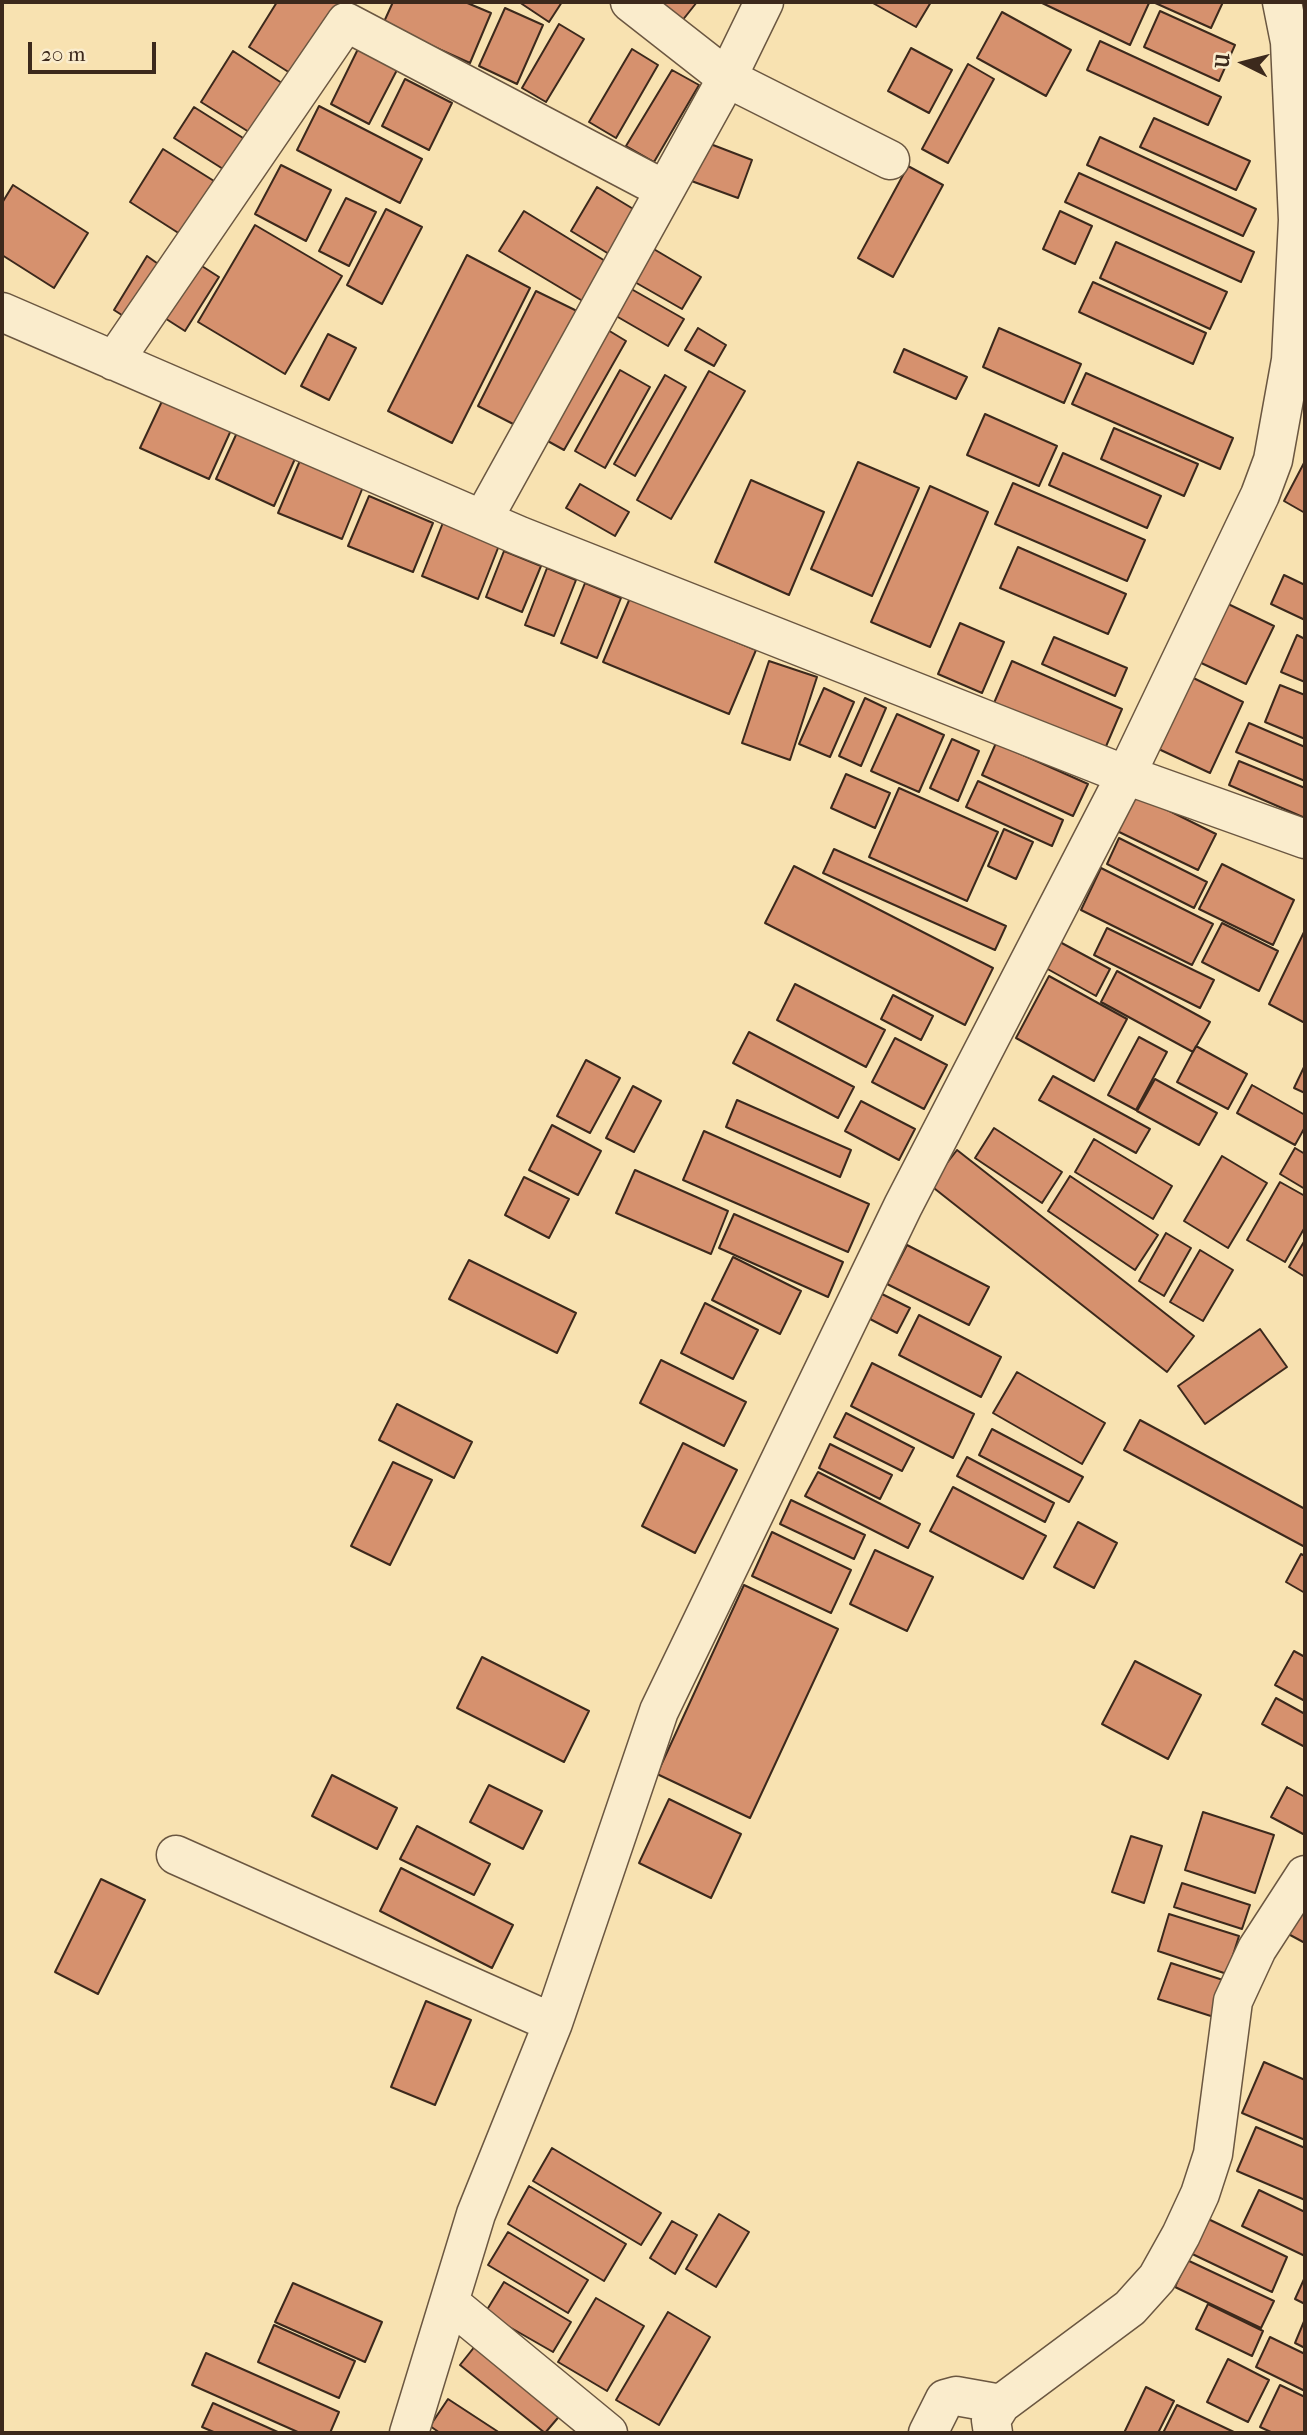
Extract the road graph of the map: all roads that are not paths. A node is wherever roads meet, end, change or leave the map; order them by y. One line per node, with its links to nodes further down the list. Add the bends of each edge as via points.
1 (630, 2): 5 (street)
2 (764, 2): 5 (street)
3 (1282, 2): 11 (street, via 1293,79 1298,220 1291,360 1273,460)
4 (355, 12): 7 (street); 9 (street)
5 (727, 78): 6 (street); 7 (street)
6 (890, 160)
7 (665, 190): 10 (street)
8 (2, 312): 9 (street)
9 (114, 361): 10 (street)
10 (483, 519): 11 (street)
11 (1126, 775): 12 (street); 15 (street, via 897,1218 659,1711)
12 (1305, 839)
13 (176, 1855): 15 (street)
14 (1305, 1875): 17 (street, via 1257,1949 1233,2001 1213,2154 1200,2194 1157,2278 1130,2308)
15 (553, 2023): 16 (street, via 476,2214)
16 (450, 2303): 18 (street); 19 (street)
17 (983, 2408): 20 (street, via 946,2399)
18 (409, 2433)
19 (608, 2433)
20 (928, 2433)

